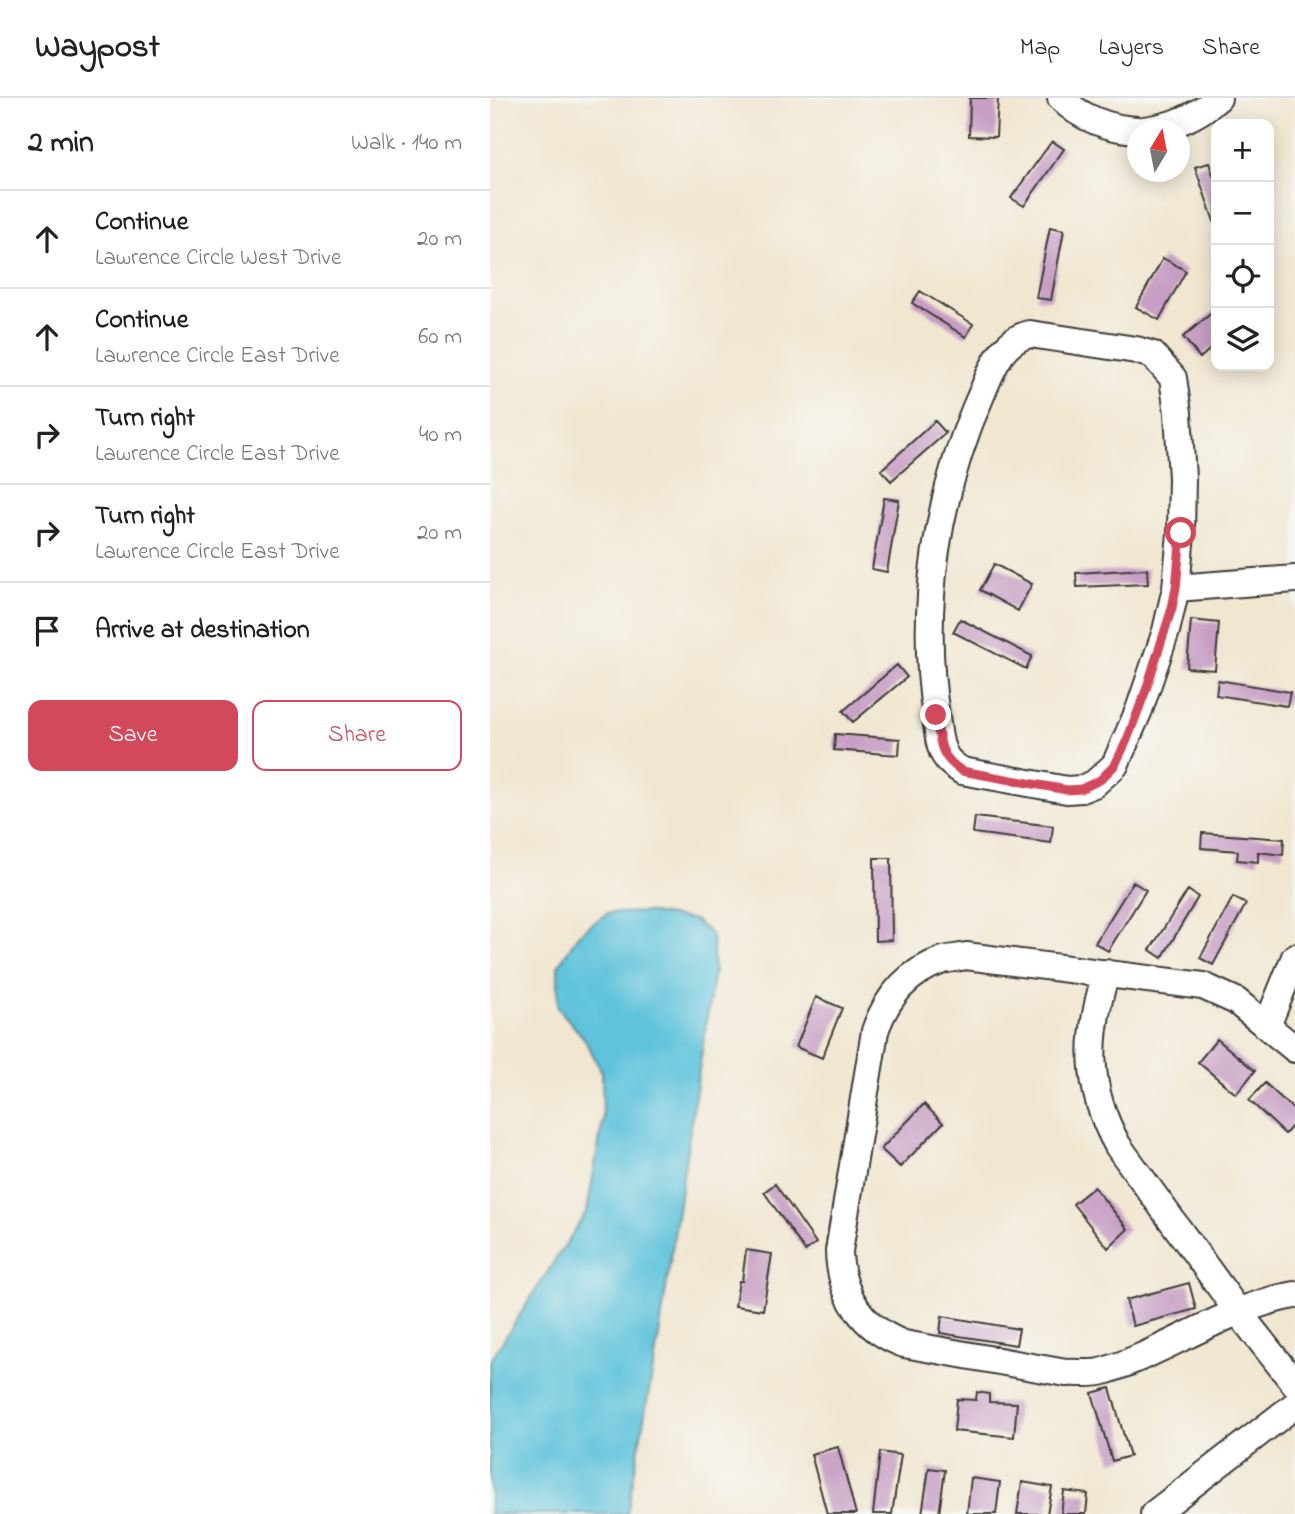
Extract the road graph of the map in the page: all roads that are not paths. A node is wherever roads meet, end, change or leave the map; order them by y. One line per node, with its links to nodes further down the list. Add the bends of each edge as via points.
1 (1061, 98): 4 (street, via 1090,118)
2 (1218, 98): 3 (street)
3 (1186, 119)
4 (1127, 128)
5 (1295, 579): 6 (street)
6 (1176, 588): 6 (street, via 1182,478 1173,378 1147,353 1030,334 1016,339 1003,351 969,423 944,503 930,631 932,684 945,757 962,771 1067,790 1094,785 1115,765 1146,690)
7 (1295, 957): 9 (street)
8 (1106, 973): 9 (street, via 1203,986 1236,1001); 12 (street, via 1093,1022 1091,1053 1103,1117 1118,1146); 12 (street, via 982,957 949,958 926,966 901,985 875,1031 839,1251 843,1284 859,1313 904,1345 1082,1374 1118,1366)
9 (1267, 1026): 10 (street)
10 (1295, 1049)
11 (1295, 1295): 12 (street)
12 (1239, 1313): 13 (street)
13 (1295, 1384)
14 (1295, 1405): 15 (street)
15 (1154, 1514)

